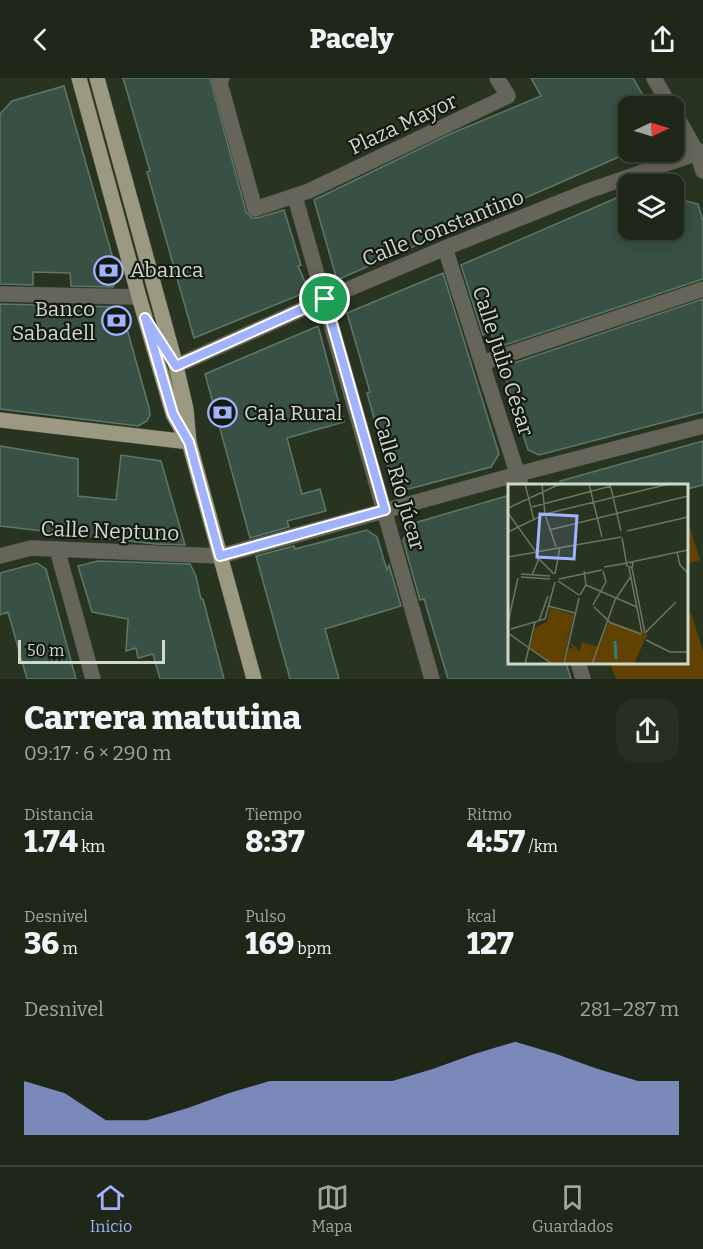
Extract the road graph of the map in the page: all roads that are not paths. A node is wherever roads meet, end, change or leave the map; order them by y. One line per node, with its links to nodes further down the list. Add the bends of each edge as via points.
1 (79, 78): 14 (main road)
2 (97, 78): 18 (main road)
3 (222, 78): 10 (street, Plaza Mayor, via 219,80 255,209)
4 (497, 78): 10 (street, Plaza Mayor, via 508,96)
5 (654, 78): 6 (street)
6 (664, 96)
7 (684, 127): 8 (street)
8 (700, 152): 9 (street); 11 (street, Calle Constantino)
9 (703, 171)
10 (295, 197): 15 (street)
11 (445, 248): 15 (street, Calle Constantino); 17 (street, Calle Julio César)
12 (703, 289): 17 (street)
13 (0, 294): 14 (street)
14 (139, 297): 16 (main road)
15 (325, 299): 18 (street, Calle Constantino); 23 (street, Calle Río Júcar)
16 (145, 318): 18 (main road); 21 (main road, via 173,414)
17 (482, 363): 22 (street, Calle Julio César)
18 (176, 366): 21 (main road)
19 (0, 420): 21 (main road)
20 (703, 426): 22 (street, Calle Neptuno)
21 (189, 442): 26 (main road)
22 (519, 480): 23 (street, Calle Neptuno)
23 (385, 510): 26 (street, Calle Neptuno); 30 (street, Calle Río Júcar)
24 (57, 549): 25 (street, Calle Neptuno, via 31,549); 26 (street, Calle Neptuno); 28 (street)
25 (0, 556)
26 (220, 556): 29 (main road)
27 (578, 664): 31 (street)
28 (93, 679)
29 (254, 679)
30 (432, 679)
31 (583, 679)

